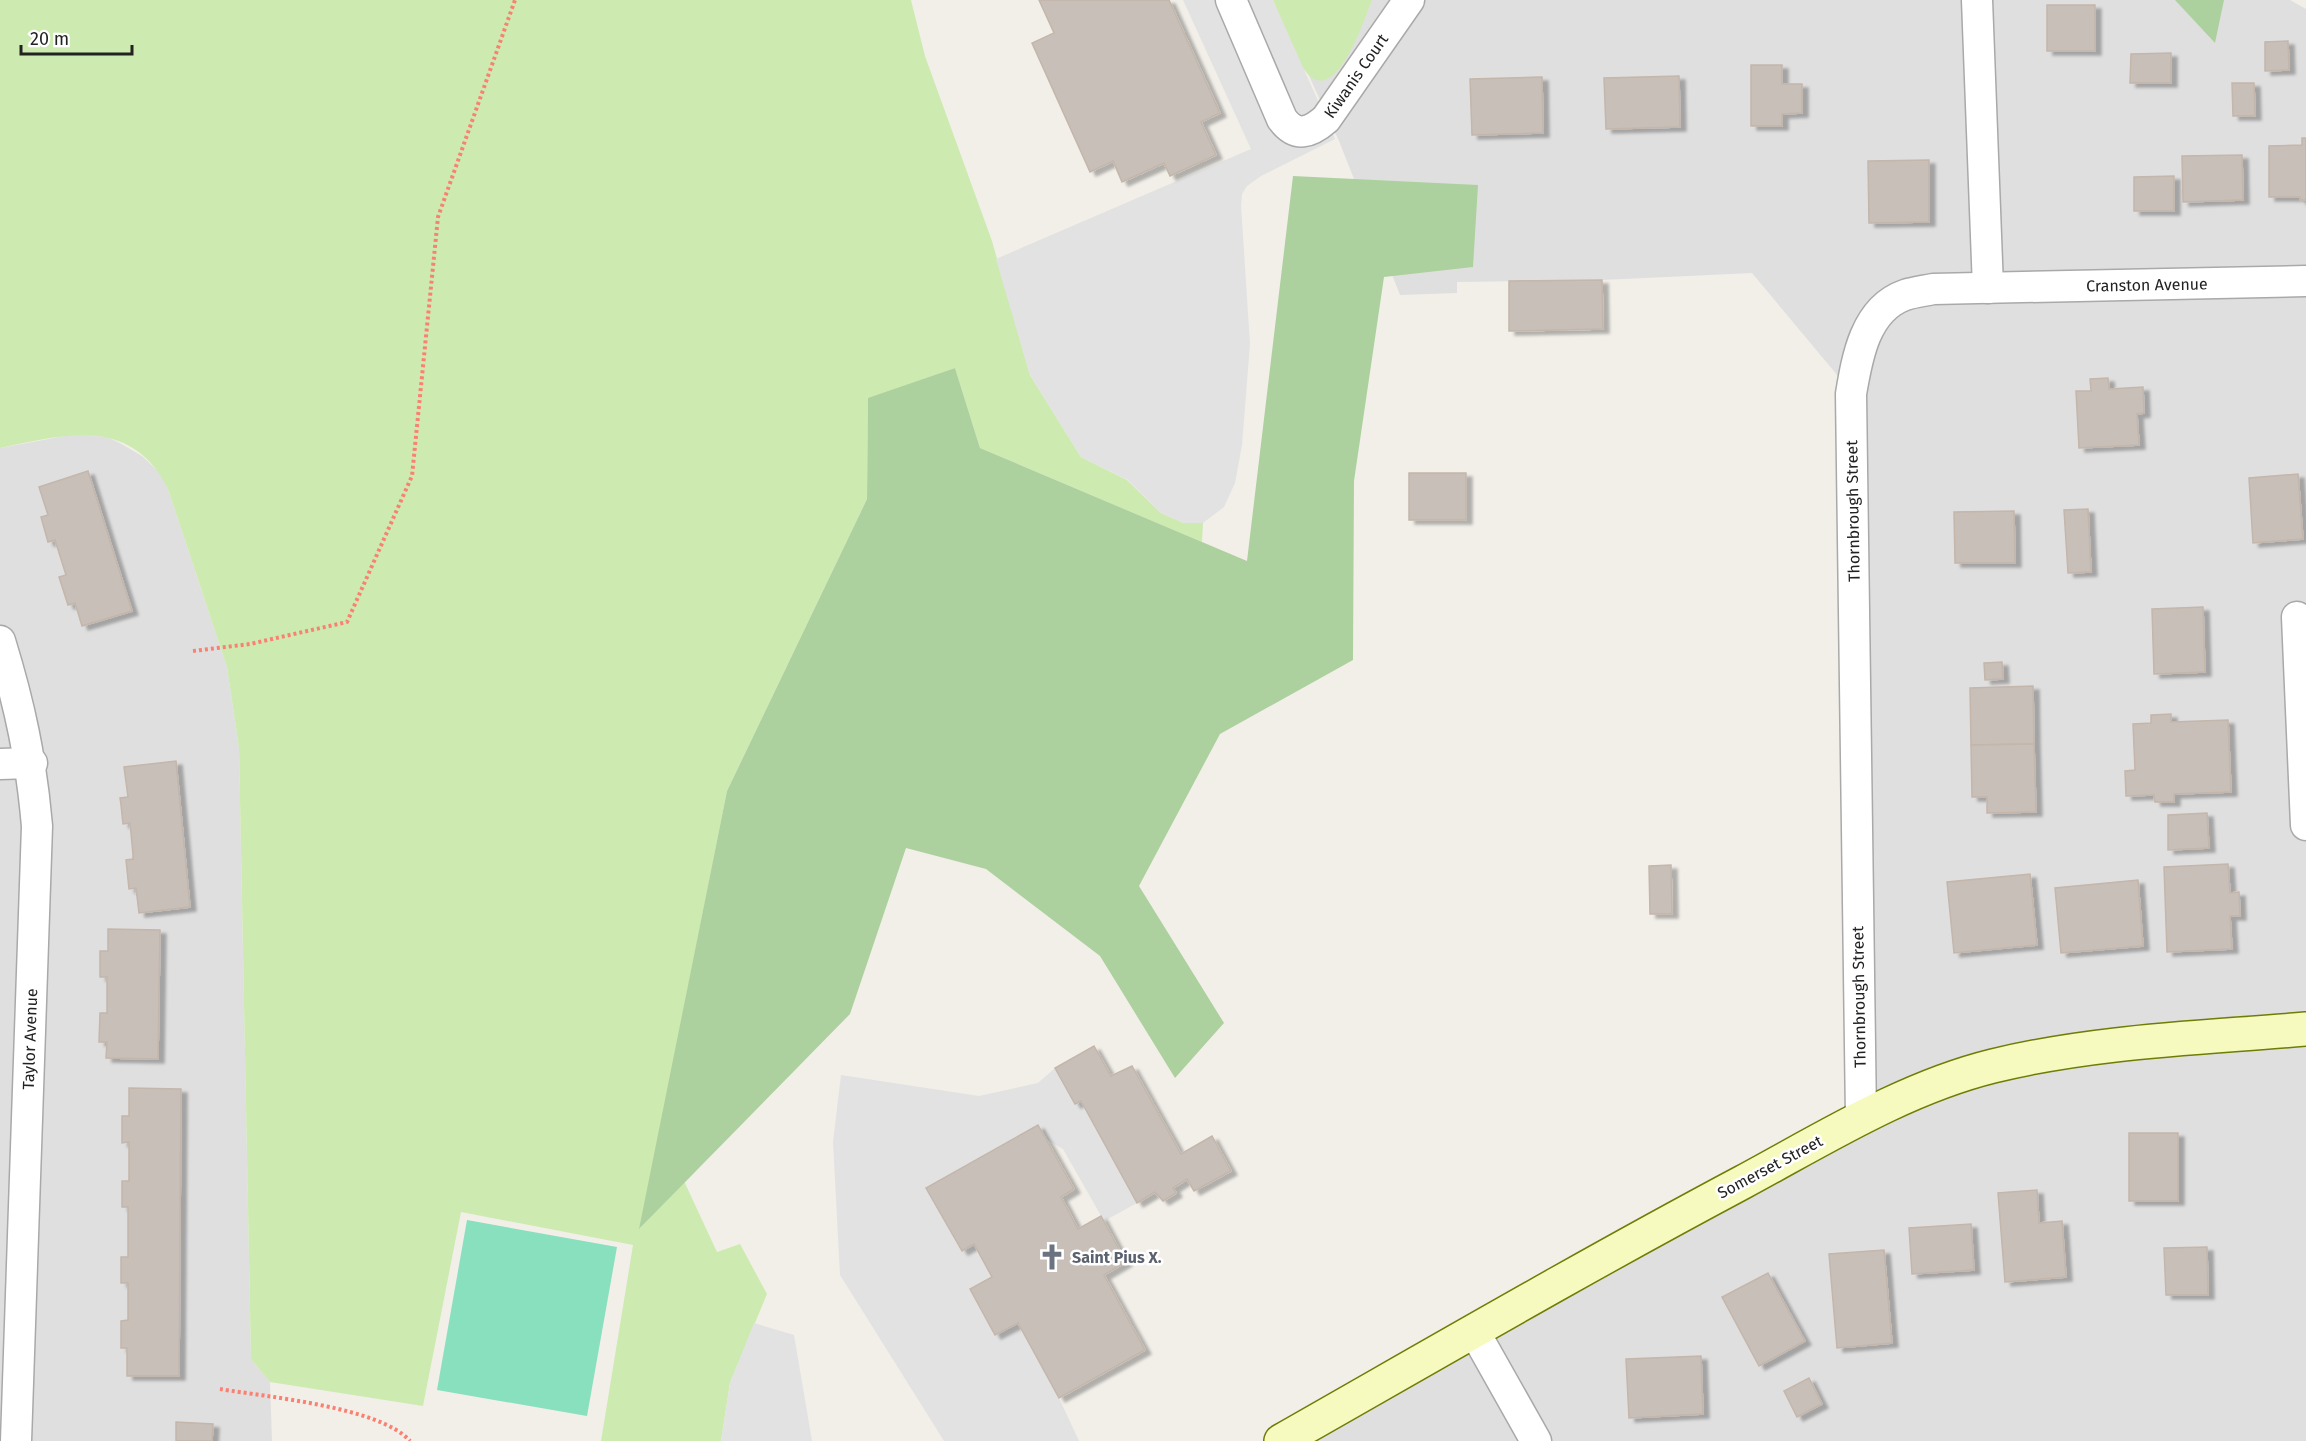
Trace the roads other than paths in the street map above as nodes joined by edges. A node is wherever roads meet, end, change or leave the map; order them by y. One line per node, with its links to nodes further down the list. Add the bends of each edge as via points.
1 (1231, 0): 2 (street, Kiwanis Court, via 1282,119 1298,133 1317,127 1326,119)
2 (1409, 0)
3 (1977, 0): 5 (street)
4 (2306, 281): 5 (street, Cranston Avenue)
5 (1988, 288): 12 (street, Thornbrough Street, via 1934,289 1905,295 1889,304 1868,331 1856,359 1851,394)
6 (2297, 616): 10 (street)
7 (0, 641): 8 (street, Taylor Avenue)
8 (32, 763): 9 (street); 14 (street, Taylor Avenue, via 37,826)
9 (0, 764)
10 (2306, 825)
11 (2306, 1029): 12 (main road, Somerset Street, via 2112,1045 1992,1066 1932,1085)
12 (1861, 1119): 13 (main road, Somerset Street, via 1624,1245)
13 (1474, 1331): 15 (main road, Somerset Street); 16 (street)
14 (16, 1441)
15 (1281, 1441)
16 (1536, 1441)

